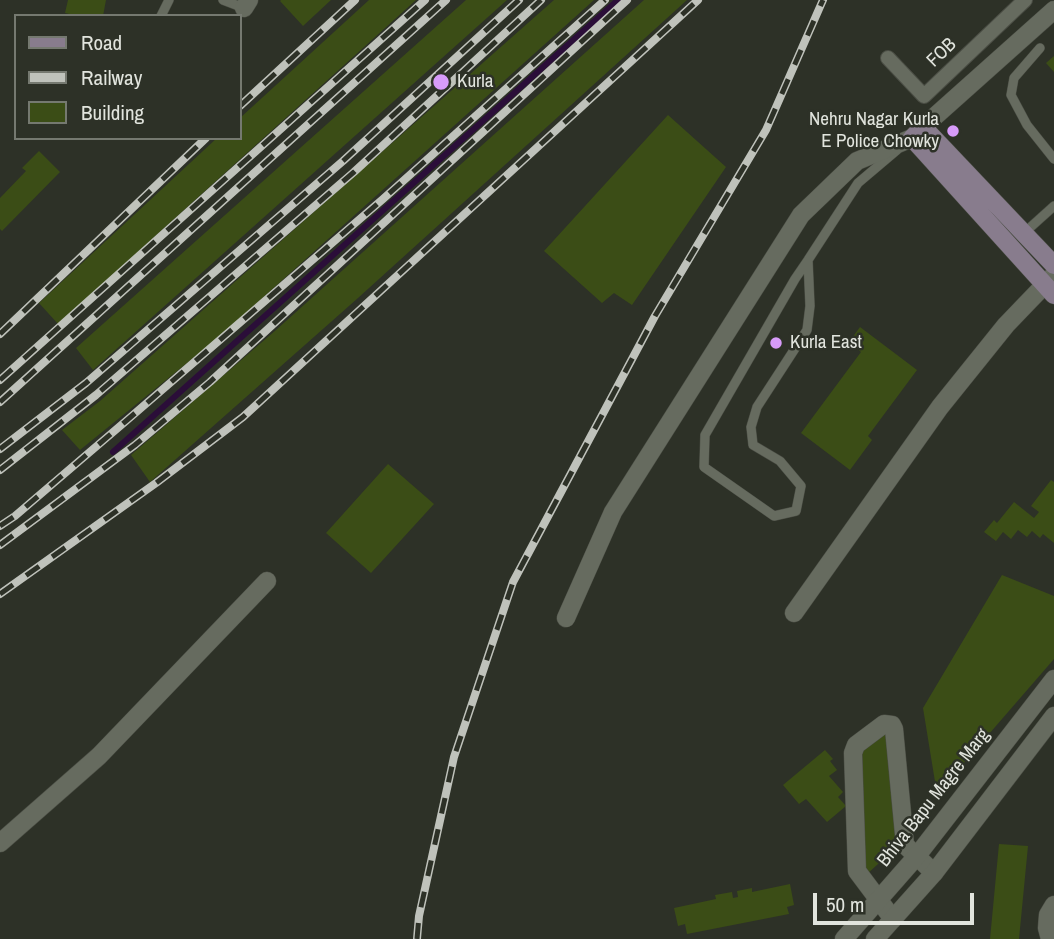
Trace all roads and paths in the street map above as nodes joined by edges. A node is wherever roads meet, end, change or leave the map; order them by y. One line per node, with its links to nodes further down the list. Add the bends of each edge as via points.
1 (223, 0): 3 (lane)
2 (1025, 0): 6 (street, FOB, via 924,96)
3 (246, 4)
4 (1054, 10): 7 (street)
5 (1040, 48): 8 (lane, via 1013,78 1011,95)
6 (888, 58)
7 (917, 133): 10 (main road); 11 (lane, via 858,183); 13 (main road); 16 (street, via 857,162 802,215 613,512)
8 (1054, 159)
9 (1054, 206): 10 (lane)
10 (1024, 233): 12 (main road)
11 (807, 260): 11 (lane, via 705,435 704,467 774,516 796,511 801,486 780,461 753,445 751,427 757,407 807,330)
12 (1054, 265)
13 (1051, 284): 15 (street, via 1006,326 940,407)
14 (267, 581): 19 (street, via 99,756)
15 (794, 613)
16 (566, 618)
17 (1054, 679): 20 (street, Bhiva Bapu Magre Marg)
18 (1054, 716): 21 (street)
19 (0, 843)
20 (916, 857): 21 (street); 22 (street, Bhiva Bapu Magre Marg); 22 (street, via 905,845 894,729 884,724 856,745 853,753 857,872)
21 (934, 873): 25 (street)
22 (878, 901): 24 (street, Bhiva Bapu Magre Marg); 25 (street)
23 (1054, 905): 28 (street, via 1046,929)
24 (862, 918): 26 (street); 27 (street, Bhiva Bapu Magre Marg)
25 (893, 919): 26 (street)
26 (877, 938)
27 (844, 939)
28 (1050, 939)

